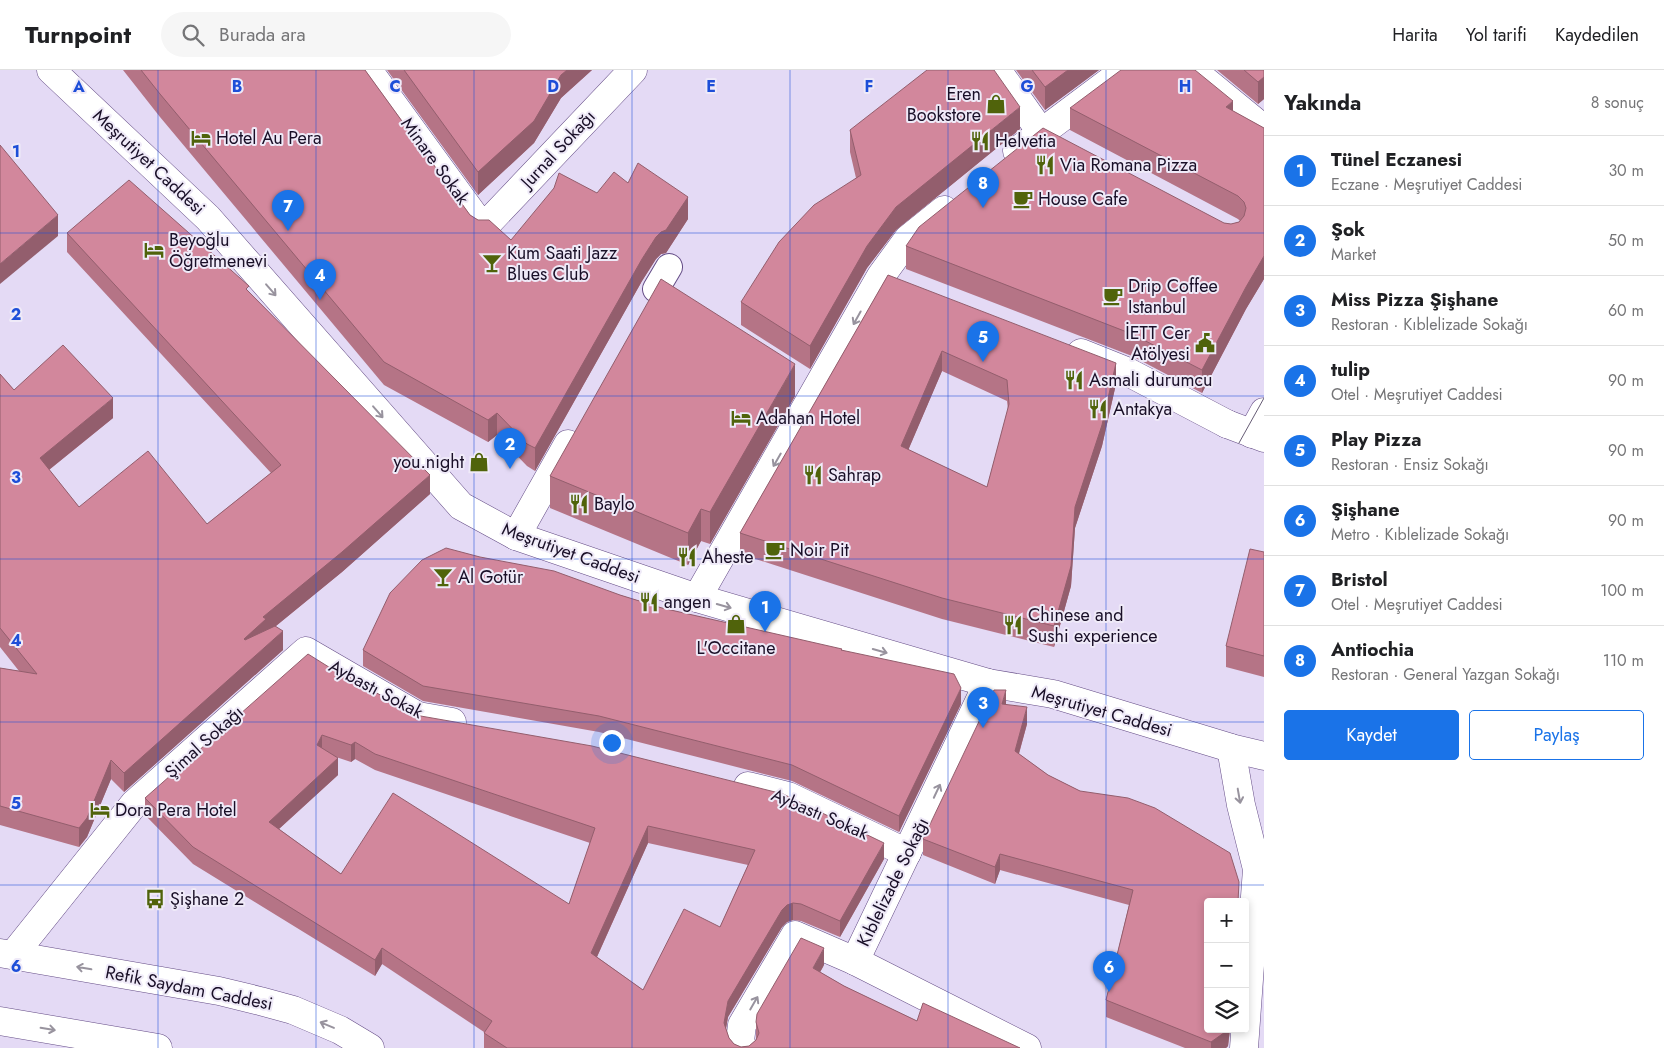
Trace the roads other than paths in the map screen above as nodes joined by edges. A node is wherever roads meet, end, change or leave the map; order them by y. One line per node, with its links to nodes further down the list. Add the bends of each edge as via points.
1 (51, 70): 20 (street, Meşrutiyet Caddesi, one-way to 20, via 208,218 461,506)
2 (368, 70): 12 (street, Minare Sokak)
3 (632, 70): 12 (street, Jurnal Sokağı)
4 (997, 70): 8 (street)
5 (1125, 70): 8 (street)
6 (1192, 70): 7 (street)
7 (1259, 125)
8 (1040, 132): 9 (street); 10 (street)
9 (1066, 146)
10 (996, 168)
11 (959, 197): 13 (street, via 908,239)
12 (483, 228)
13 (881, 276): 14 (street); 17 (street, one-way to 17)
14 (908, 286)
15 (1054, 342): 19 (street, via 1126,370 1227,424)
16 (791, 375): 17 (street)
17 (816, 391): 21 (street, one-way to 21)
18 (579, 426): 20 (street)
19 (1260, 428)
20 (516, 536): 21 (street, Meşrutiyet Caddesi)
21 (697, 598): 23 (street, Meşrutiyet Caddesi, one-way to 23)
22 (306, 651): 24 (street, Aybastı Sokak, via 418,716); 29 (street, Şimal Sokağı, via 134,804)
23 (988, 683): 25 (street, Meşrutiyet Caddesi, via 1053,694); 28 (street, Kıblelizade Sokağı, one-way to 23)
24 (474, 726)
25 (1231, 748): 26 (street, Meşrutiyet Caddesi); 36 (street, one-way to 36, via 1257,869)
26 (1264, 756)
27 (720, 779): 28 (street, Aybastı Sokak, via 788,796)
28 (907, 854): 30 (street, Kıblelizade Sokağı)
29 (6, 954): 33 (street, Refik Saydam Caddesi, one-way to 29, via 340,1030 293,1010 260,1001)
30 (855, 961): 34 (street, one-way to 30, via 740,1041 742,1025 794,935); 35 (street, Kıblelizade Sokağı)
31 (0, 1021): 32 (street, one-way to 32)
32 (158, 1048)
33 (370, 1048)
34 (743, 1048)
35 (1027, 1048)
36 (1244, 1048)

